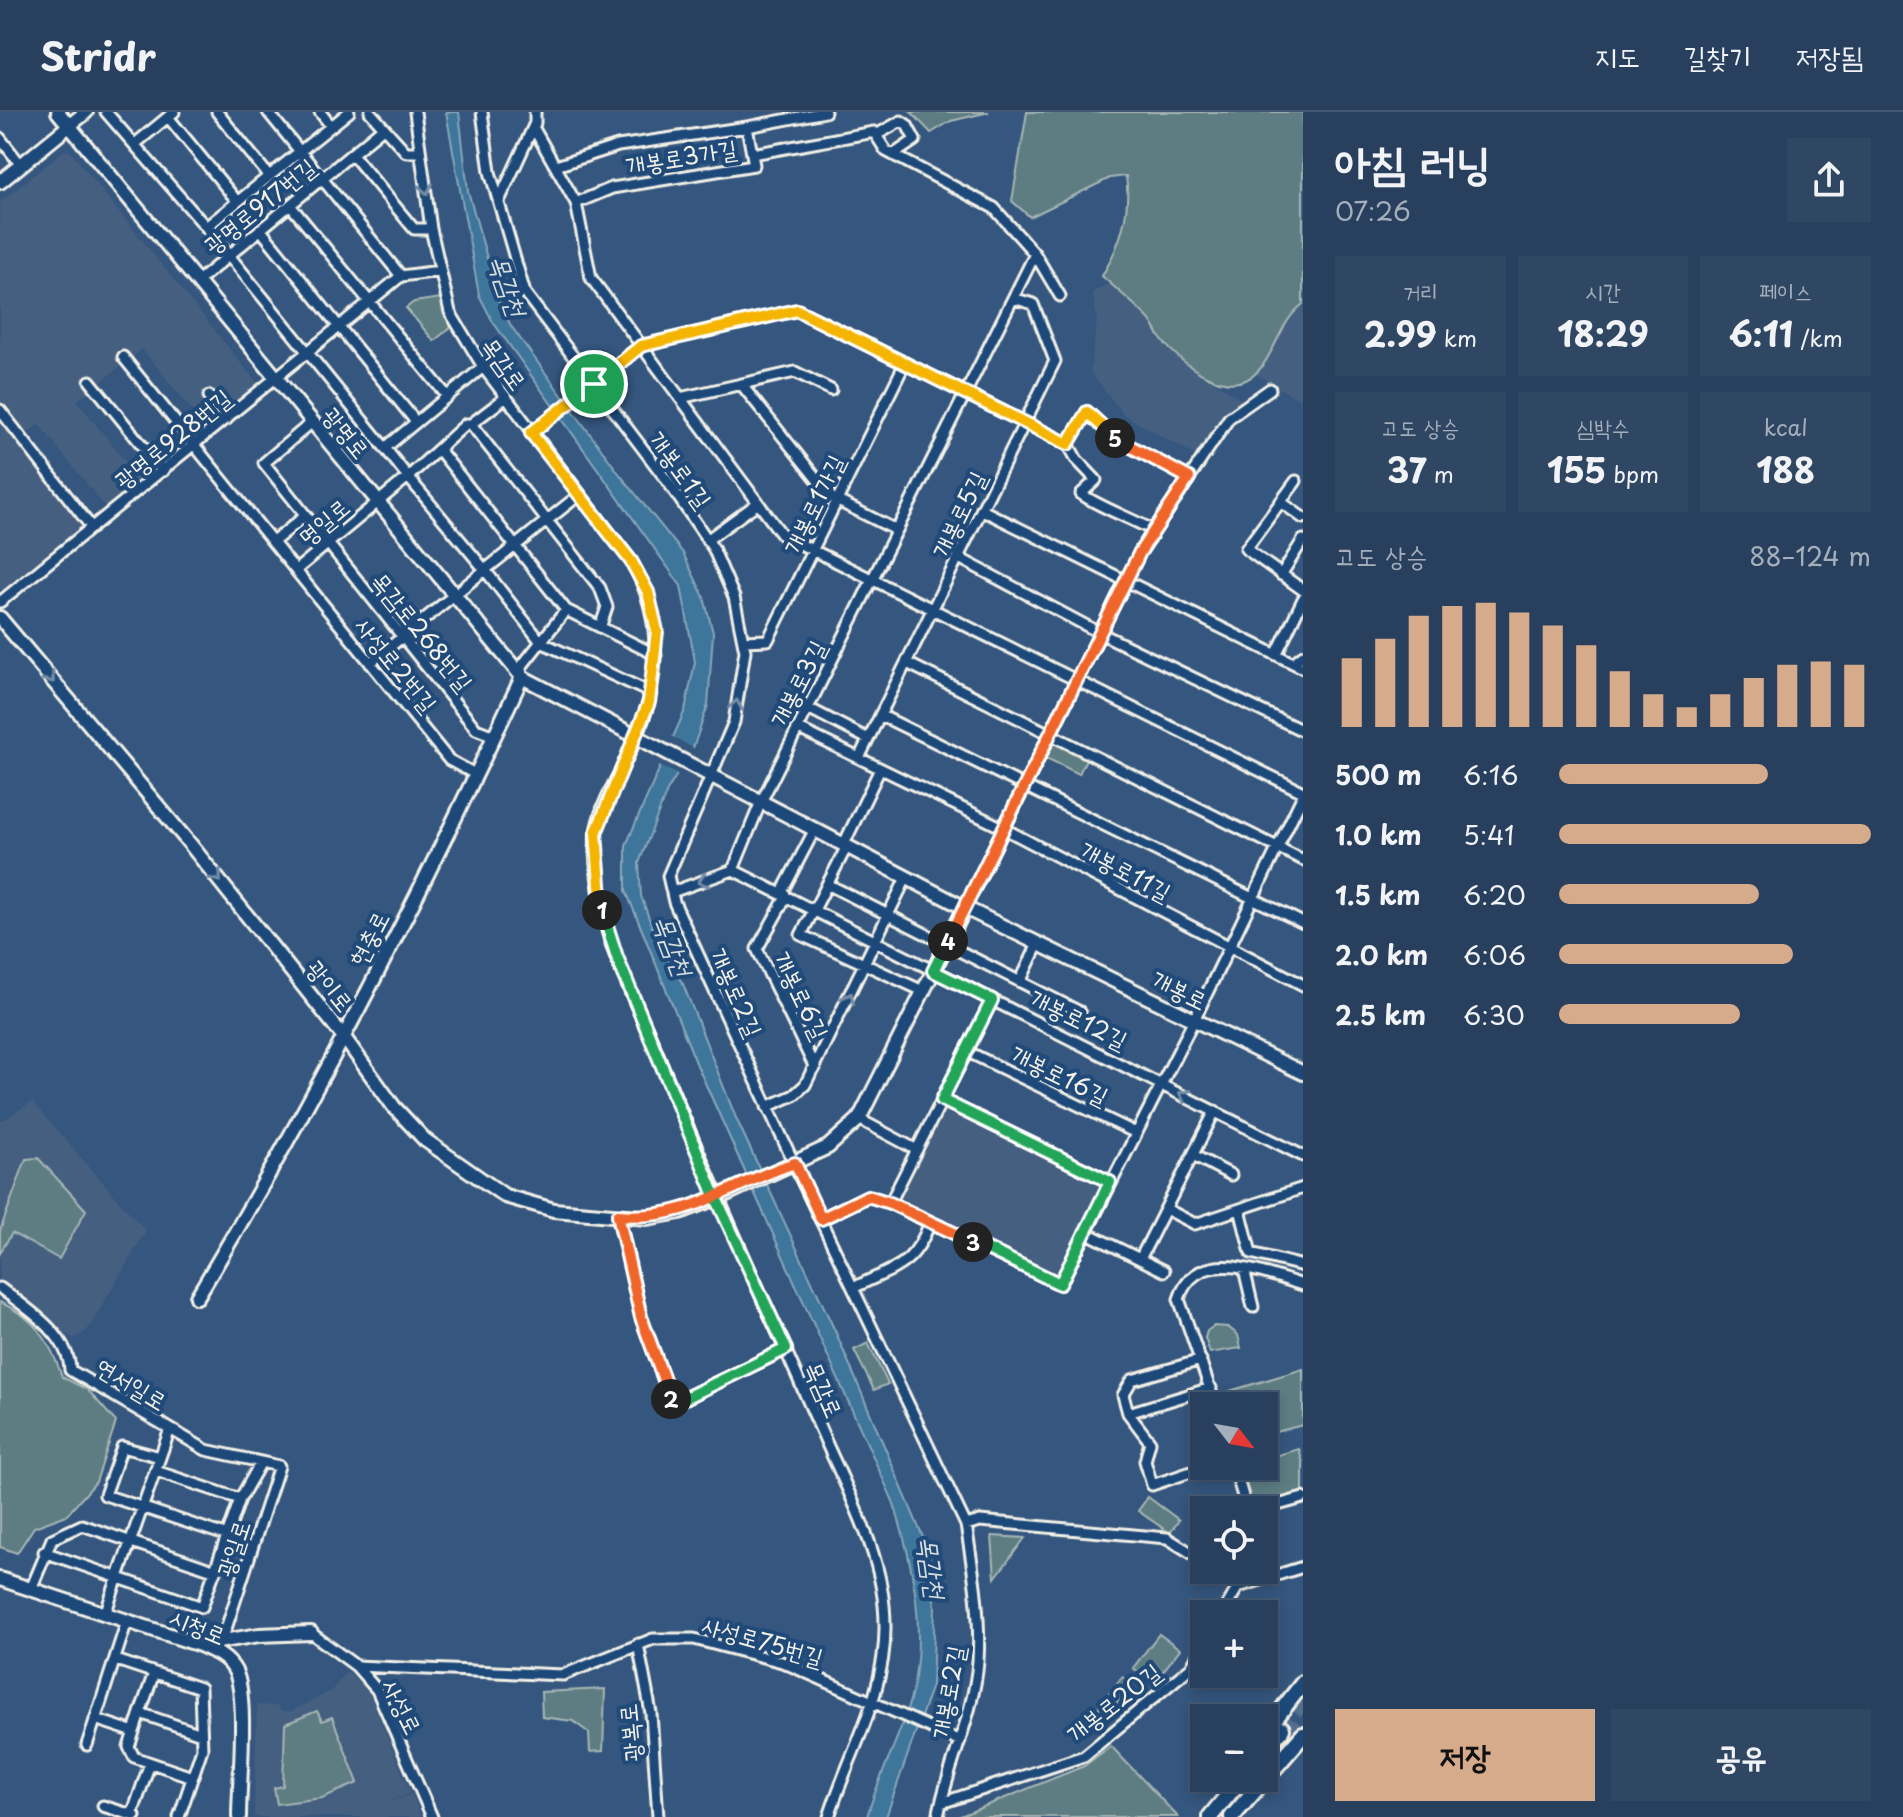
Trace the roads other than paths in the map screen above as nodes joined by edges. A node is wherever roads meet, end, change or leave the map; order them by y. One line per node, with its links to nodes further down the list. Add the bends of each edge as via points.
1 (58, 112): 14 (main road, 광명로)
2 (86, 112): 14 (main road)
3 (106, 112): 21 (street)
4 (217, 112): 29 (street)
5 (268, 112): 22 (street)
6 (320, 112): 15 (street)
7 (349, 112): 15 (street)
8 (370, 112): 18 (street)
9 (415, 112): 23 (street, 목감로)
10 (482, 112): 33 (street, 개봉로1길)
11 (535, 112): 16 (street)
12 (825, 112): 17 (street)
13 (171, 114): 21 (street); 32 (street)
14 (69, 126): 27 (main road); 43 (main road, 광명로)
15 (331, 126): 22 (street)
16 (533, 127): 28 (street); 33 (street)
17 (747, 127): 26 (street, 개봉로3가길); 28 (street, 개봉로3가길, via 618,146)
18 (383, 128): 23 (street, via 406,152); 25 (street, 광명로917번길)
19 (878, 134): 24 (street); 24 (street, via 892,123 907,125 915,140); 26 (street)
20 (0, 138): 27 (street)
21 (135, 144): 36 (street)
22 (299, 152): 29 (street); 30 (street)
23 (420, 152): 38 (street, 목감로, one-way to 38)
24 (889, 153): 39 (street, via 994,208)
25 (352, 154): 30 (street, 광명로917번길); 38 (street, via 414,229)
26 (752, 154): 34 (street, 개봉로3가길, via 754,165 612,188)
27 (21, 165): 31 (main road)
28 (556, 166): 34 (street)
29 (269, 176): 32 (street)
30 (321, 179): 35 (street, 광명로917번길); 42 (street)
31 (0, 182)
32 (237, 201): 36 (street)
33 (499, 201): 56 (street, 개봉로1길, via 525,293)
34 (576, 203): 48 (street, via 591,278)
35 (290, 205): 37 (street, 광명로917번길); 46 (street)
36 (206, 227): 40 (street)
37 (260, 229): 40 (street, 광명로917번길); 47 (street)
38 (431, 229): 41 (street, 목감로)
39 (1035, 254): 44 (street); 45 (street, 개봉로3길)
40 (229, 255): 43 (street, 광명로917번길); 49 (street)
41 (440, 271): 42 (street); 52 (street, 목감로, via 450,312)
42 (401, 276): 46 (street, 광명로928번길)
43 (197, 282): 53 (main road, 광명로)
44 (1060, 296)
45 (1013, 298): 59 (street, 개봉로3길); 68 (street, 개봉로5길, via 1033,304 1055,361)
46 (369, 303): 47 (street, 광명로928번길); 61 (street)
47 (339, 328): 49 (street, 광명로928번길); 66 (street)
48 (641, 346): 51 (street, via 797,310); 56 (street); 63 (street)
49 (308, 354): 53 (street, 광명로928번길); 73 (street)
50 (123, 357): 72 (street, 사성로2번길)
51 (905, 363): 59 (street); 80 (street, 개봉로1가길)
52 (483, 367): 61 (street); 62 (street, 목감로)
53 (276, 380): 65 (street, 광명로928번길); 67 (main road, 광명로)
54 (90, 381): 75 (street)
55 (741, 384): 58 (street, via 795,372); 63 (street); 80 (street)
56 (591, 387): 70 (street); 91 (street, 개봉로1길)
57 (1270, 389): 77 (street, via 1229,418)
58 (831, 390)
59 (965, 393): 68 (street); 89 (street, 개봉로3길)
60 (209, 396): 65 (street)
61 (447, 396): 66 (street)
62 (505, 398): 69 (street, 명일로); 70 (street, 목감로)
63 (680, 398): 83 (street)
64 (0, 410): 88 (street)
65 (227, 419): 72 (street, 광명로928번길)
66 (416, 422): 73 (street)
67 (311, 423): 82 (main road, 광명로); 85 (street, 목감로268번길, via 264,463)
68 (1024, 423): 71 (street); 84 (street, 개봉로5길)
69 (471, 424): 74 (street, 명일로); 87 (street)
70 (534, 431): 79 (street, 목감로)
71 (1068, 444): 77 (street, via 1087,412 1116,439); 90 (street, via 1096,480 1081,494)
72 (195, 446): 75 (street, 광명로928번길); 93 (street, 사성로2번길)
73 (385, 448): 76 (street)
74 (440, 451): 76 (street, 명일로); 95 (street)
75 (163, 471): 88 (street, 광명로928번길)
76 (408, 477): 82 (street, 명일로); 99 (street)
77 (1189, 478): 90 (street)
78 (1296, 481): 81 (street)
79 (579, 495): 87 (street); 117 (street, 목감로, via 631,561 648,592 657,631)
80 (837, 500): 89 (street); 96 (street, 개봉로1가길)
81 (1281, 502): 86 (street); 100 (street, via 1246,549)
82 (377, 503): 94 (street, 명일로); 104 (main road, 광명로)
83 (758, 503): 91 (street); 96 (street, via 782,535)
84 (982, 510): 97 (street, 개봉로5길); 102 (street)
85 (305, 516): 93 (street); 94 (street, 목감로268번길)
86 (1303, 518)
87 (547, 521): 95 (street); 111 (street, via 606,600)
88 (92, 528): 106 (street, 광명로928번길)
89 (896, 530): 101 (street, 개봉로3길)
90 (1154, 531): 102 (street)
91 (707, 540): 115 (street, 개봉로1길, via 734,597)
92 (1303, 540): 100 (street)
93 (273, 542): 98 (street, 사성로2번길)
94 (327, 543): 98 (street, 명일로); 114 (street, 목감로268번길)
95 (516, 545): 99 (street); 107 (street)
96 (814, 551): 101 (street); 115 (street, 개봉로1가길, via 768,640)
97 (959, 558): 108 (street, 개봉로5길); 113 (street)
98 (296, 570): 120 (street, 사성로2번길)
99 (485, 570): 104 (street); 116 (street)
100 (1281, 575): 103 (street)
101 (871, 581): 108 (street); 127 (street, 개봉로3길)
102 (1124, 583): 113 (street); 118 (street)
103 (1303, 590)
104 (453, 597): 114 (street); 124 (main road, 광명로)
105 (1303, 599): 112 (street)
106 (0, 602)
107 (566, 610): 111 (street); 116 (street)
108 (933, 612): 121 (street, 개봉로5길); 125 (street)
109 (0, 618): 169 (main road, 광이로, one-way to 169)
110 (1303, 623): 112 (street)
111 (601, 625): 117 (street)
112 (1289, 628): 118 (street)
113 (1100, 633): 125 (street); 130 (street)
114 (403, 637): 120 (street); 132 (street, 목감로268번길, via 476,729)
115 (743, 641): 138 (street, 개봉로1길, one-way to 115, via 734,722)
116 (541, 642): 124 (street, via 521,667); 126 (street)
117 (656, 655): 126 (street, 목감로)
118 (1276, 655): 122 (street)
119 (1303, 655): 122 (street)
120 (370, 663): 137 (street, 사성로2번길, via 449,760)
121 (907, 663): 128 (street, 개봉로5길); 131 (street)
122 (1293, 663): 123 (street)
123 (1303, 668)
124 (522, 677): 132 (main road, 현충로); 134 (main road, 광명로)
125 (1075, 683): 131 (street); 140 (street)
126 (651, 693): 134 (street, 목감로)
127 (808, 708): 129 (street, 개봉로3길); 133 (street)
128 (880, 715): 133 (street, 개봉로5길); 139 (street, 개봉로11길)
129 (797, 728): 135 (street, 개봉로11길); 141 (street, 개봉로3길)
130 (1303, 731)
131 (1050, 735): 139 (street); 145 (street)
132 (494, 736): 137 (main road, 현충로)
133 (868, 739): 135 (street, 개봉로5길)
134 (639, 741): 138 (main road, 개봉로); 186 (street, 목감로, via 596,833 603,914)
135 (859, 758): 136 (street, 개봉로11길)
136 (880, 769): 142 (street, 개봉로11길); 144 (street)
137 (475, 774): 169 (main road, 현충로)
138 (710, 778): 141 (main road, 개봉로); 150 (street, 개봉로2길, via 668,876)
139 (1026, 784): 142 (street); 152 (street, 개봉로11길)
140 (1303, 794): 145 (street)
141 (760, 804): 143 (main road, 개봉로); 147 (street)
142 (1003, 828): 153 (street); 160 (street, 개봉로11길)
143 (814, 831): 144 (main road, 개봉로); 151 (street, 개봉로6길, via 783,890)
144 (845, 847): 148 (main road, 개봉로); 149 (street)
145 (1278, 848): 146 (street); 152 (street)
146 (1303, 860)
147 (733, 870): 150 (street, one-way to 150); 151 (street)
148 (906, 878): 153 (main road, 개봉로); 155 (street)
149 (827, 884): 154 (street); 155 (street, 개봉로12길)
150 (672, 892): 175 (street, 개봉로2길)
151 (786, 897): 154 (street); 171 (street, 개봉로6길, via 757,949)
152 (1253, 899): 156 (street, 개봉로11길); 160 (street)
153 (965, 908): 158 (main road, 개봉로); 159 (main road)
154 (814, 910): 157 (street, 개봉로12길); 161 (street, via 801,935)
155 (888, 915): 157 (street); 159 (street, 개봉로12길)
156 (1303, 923)
157 (876, 942): 161 (street); 162 (street, 개봉로12길)
158 (1038, 944): 163 (street); 168 (main road, 개봉로)
159 (946, 945): 162 (main road); 163 (street, 개봉로12길)
160 (1229, 948): 164 (street, 개봉로11길); 168 (street)
161 (864, 966): 165 (street); 171 (street, one-way to 161)
162 (933, 971): 165 (main road); 166 (street, 개봉로12길)
163 (1020, 982): 167 (street, 개봉로12길)
164 (1303, 985)
165 (923, 991): 177 (main road)
166 (992, 1000): 170 (street); 173 (street, 개봉로12길)
167 (1080, 1012)
168 (1194, 1020): 172 (main road, 개봉로); 173 (street)
169 (343, 1036): 190 (main road, 광이로, via 425,1140 505,1196 554,1210); 201 (main road, 현충로)
170 (966, 1051): 174 (street); 178 (street, 개봉로16길)
171 (815, 1068): 175 (street, via 794,1095)
172 (1303, 1073)
173 (1161, 1083): 176 (street, 개봉로12길, one-way to 173); 178 (street)
174 (942, 1100): 179 (street); 184 (street)
175 (767, 1107): 182 (street, 개봉로2길)
176 (1215, 1111): 180 (street); 181 (street, 개봉로12길)
177 (859, 1119): 179 (street); 182 (main road, via 828,1147)
178 (1136, 1133): 184 (street)
179 (917, 1150): 187 (street)
180 (1193, 1155): 183 (street); 188 (street)
181 (1303, 1156)
182 (792, 1164): 186 (main road); 191 (street, 개봉로2길)
183 (1231, 1175)
184 (1110, 1182): 193 (street)
185 (1303, 1188): 189 (street)
186 (720, 1196): 190 (main road, 광이로, via 680,1212 647,1218); 203 (street, 목감로)
187 (890, 1203): 191 (street, via 868,1196); 192 (street)
188 (1166, 1209): 189 (street, via 1195,1224); 194 (street)
189 (1240, 1209): 195 (street, via 1251,1253)
190 (618, 1215): 203 (street, via 641,1317 673,1404)
191 (821, 1219): 199 (street, 개봉로2길)
192 (930, 1222): 193 (street, via 1060,1284); 199 (street, via 911,1259)
193 (1085, 1232): 194 (street)
194 (1141, 1257): 197 (street)
195 (1303, 1266)
196 (1244, 1269): 198 (street); 202 (street); 204 (street, via 1204,1268 1182,1290 1179,1299)
197 (1164, 1271)
198 (1303, 1285)
199 (855, 1287): 218 (street, 개봉로2길)
200 (0, 1288): 208 (street, 연서일로, via 41,1320 70,1357 70,1370)
201 (197, 1297)
202 (1253, 1307)
203 (786, 1349): 242 (street, 목감로, via 875,1553 885,1623)
204 (1201, 1360): 205 (street); 207 (street, via 1132,1380 1123,1395)
205 (1211, 1388): 206 (street); 207 (street)
206 (1212, 1392)
207 (1128, 1413): 213 (street, via 1150,1442 1145,1461 1152,1485)
208 (170, 1429): 209 (street); 210 (street, 연서일로, via 206,1450)
209 (160, 1457): 212 (street); 217 (street, via 122,1447 105,1495)
210 (261, 1462): 211 (street, 연서일로); 215 (street, 시청로)
211 (279, 1466): 234 (street, 광일로)
212 (156, 1471): 215 (street); 217 (street)
213 (1190, 1472)
214 (1303, 1498): 216 (street)
215 (240, 1499): 219 (street, 시청로)
216 (1278, 1505)
217 (142, 1508): 219 (street); 220 (street)
218 (966, 1525): 222 (street, via 980,1521 1167,1538); 249 (street, 개봉로2길, via 976,1585 978,1661)
219 (228, 1536): 224 (street, 시청로)
220 (130, 1542): 221 (street, via 82,1525 52,1539); 224 (street); 225 (street)
221 (44, 1552): 225 (street); 229 (street)
222 (1190, 1552)
223 (1303, 1567): 228 (street)
224 (216, 1571): 225 (street, 시청로, via 202,1607)
225 (118, 1577): 231 (street)
226 (0, 1579): 229 (main road, 시청로)
227 (1234, 1584): 228 (street)
228 (1238, 1587): 230 (street)
229 (31, 1589): 231 (main road, 시청로)
230 (1230, 1600)
231 (105, 1614): 232 (main road, 시청로)
232 (127, 1621): 236 (main road, 시청로); 237 (street)
233 (311, 1633): 234 (main road); 238 (street, 사성로)
234 (222, 1641): 236 (main road)
235 (638, 1644): 238 (street, 사성로75번길, via 563,1675); 242 (street, 사성로75번길, via 694,1639 782,1662); 263 (street, 광복로, via 651,1713)
236 (200, 1645): 261 (main road, 시청로, via 226,1659 240,1686)
237 (116, 1660): 240 (street); 245 (street)
238 (356, 1666): 262 (street, 사성로, via 377,1690)
239 (1190, 1668): 257 (street, 개봉로20길, via 1084,1756)
240 (154, 1673): 243 (street); 248 (street, via 200,1688)
241 (1303, 1683): 244 (main road)
242 (877, 1703): 249 (street, 사성로75번길); 264 (street, 목감로)
243 (140, 1713): 246 (street); 248 (street)
244 (1278, 1715)
245 (95, 1719): 246 (street); 250 (street)
246 (134, 1732): 252 (street, via 129,1747 134,1757)
247 (1292, 1733): 251 (main road); 267 (main road)
248 (201, 1734): 253 (street, via 202,1749)
249 (960, 1741): 257 (street, 개봉로2길)
250 (87, 1745)
251 (1278, 1751)
252 (150, 1763): 253 (street); 259 (street)
253 (192, 1777): 260 (street)
254 (1225, 1792): 266 (main road)
255 (1231, 1792): 266 (main road)
256 (1247, 1792): 267 (main road)
257 (941, 1803): 265 (street, 개봉로2길)
258 (103, 1806): 259 (street)
259 (135, 1816)
260 (179, 1817)
261 (239, 1817)
262 (432, 1817)
263 (658, 1817)
264 (829, 1817)
265 (938, 1817)
266 (1210, 1817)
267 (1230, 1817)

